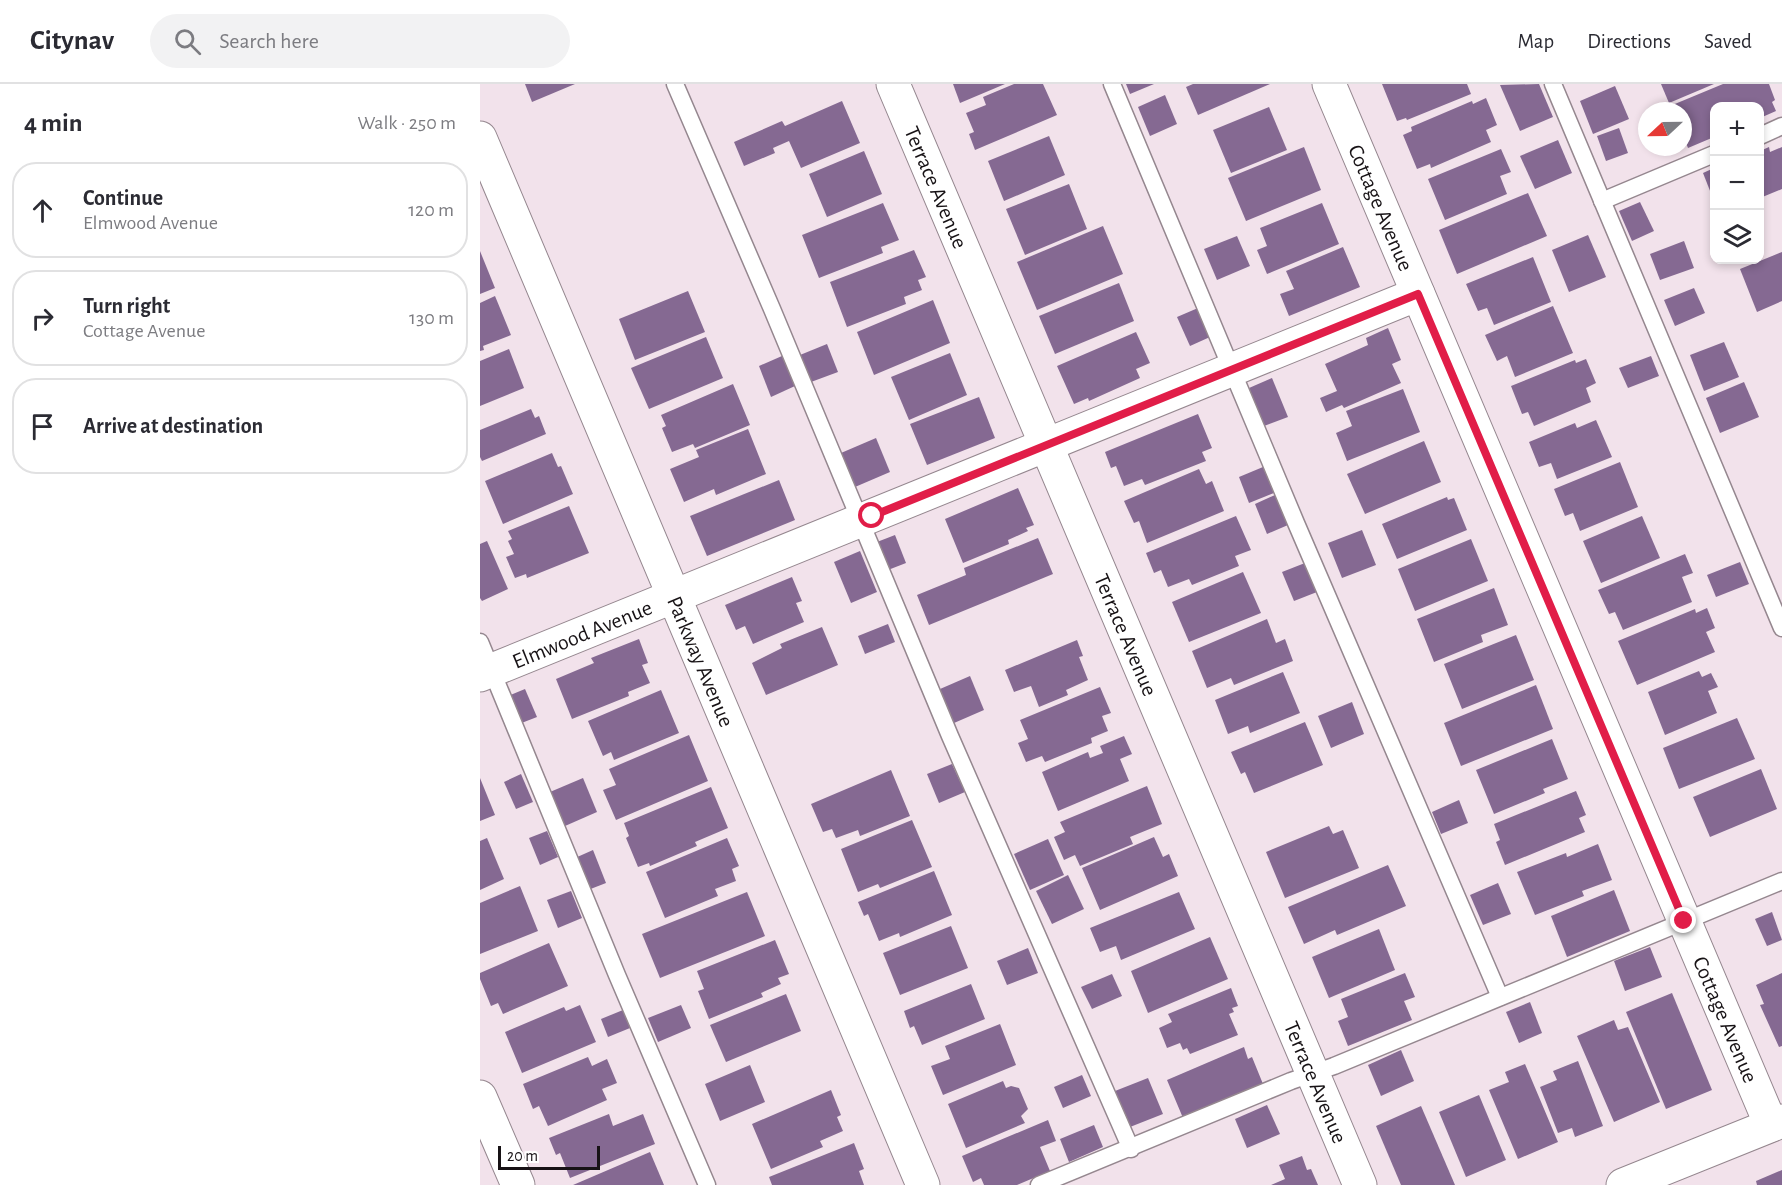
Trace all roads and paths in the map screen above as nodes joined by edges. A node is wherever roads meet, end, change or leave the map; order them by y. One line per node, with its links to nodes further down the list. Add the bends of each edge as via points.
1 (675, 84): 14 (lane)
2 (893, 84): 13 (street, Terrace Avenue)
3 (1112, 84): 12 (lane)
4 (1329, 84): 11 (street, Cottage Avenue)
5 (1553, 84): 10 (lane)
6 (1782, 126): 7 (lane)
7 (1764, 134)
8 (480, 138): 15 (street, Parkway Avenue)
9 (1710, 156): 10 (lane)
10 (1602, 201): 16 (lane)
11 (1418, 294): 12 (street, Elmwood Avenue); 19 (street, Cottage Avenue)
12 (1233, 369): 13 (street, Elmwood Avenue); 20 (lane)
13 (1045, 445): 14 (street, Elmwood Avenue); 21 (street, Terrace Avenue)
14 (860, 520): 15 (street, Elmwood Avenue); 24 (lane)
15 (674, 596): 17 (street, Elmwood Avenue); 27 (street, Parkway Avenue)
16 (1782, 628)
17 (484, 663): 26 (lane)
18 (1782, 881): 19 (lane)
19 (1684, 921): 20 (lane); 23 (street, Cottage Avenue)
20 (1500, 997): 21 (lane)
21 (1312, 1074): 24 (lane); 29 (street, Terrace Avenue)
22 (480, 1097): 25 (street)
23 (1777, 1123): 30 (street)
24 (1131, 1149): 28 (lane)
25 (518, 1185)
26 (707, 1185)
27 (923, 1185)
28 (1039, 1185)
29 (1360, 1185)
30 (1623, 1185)

